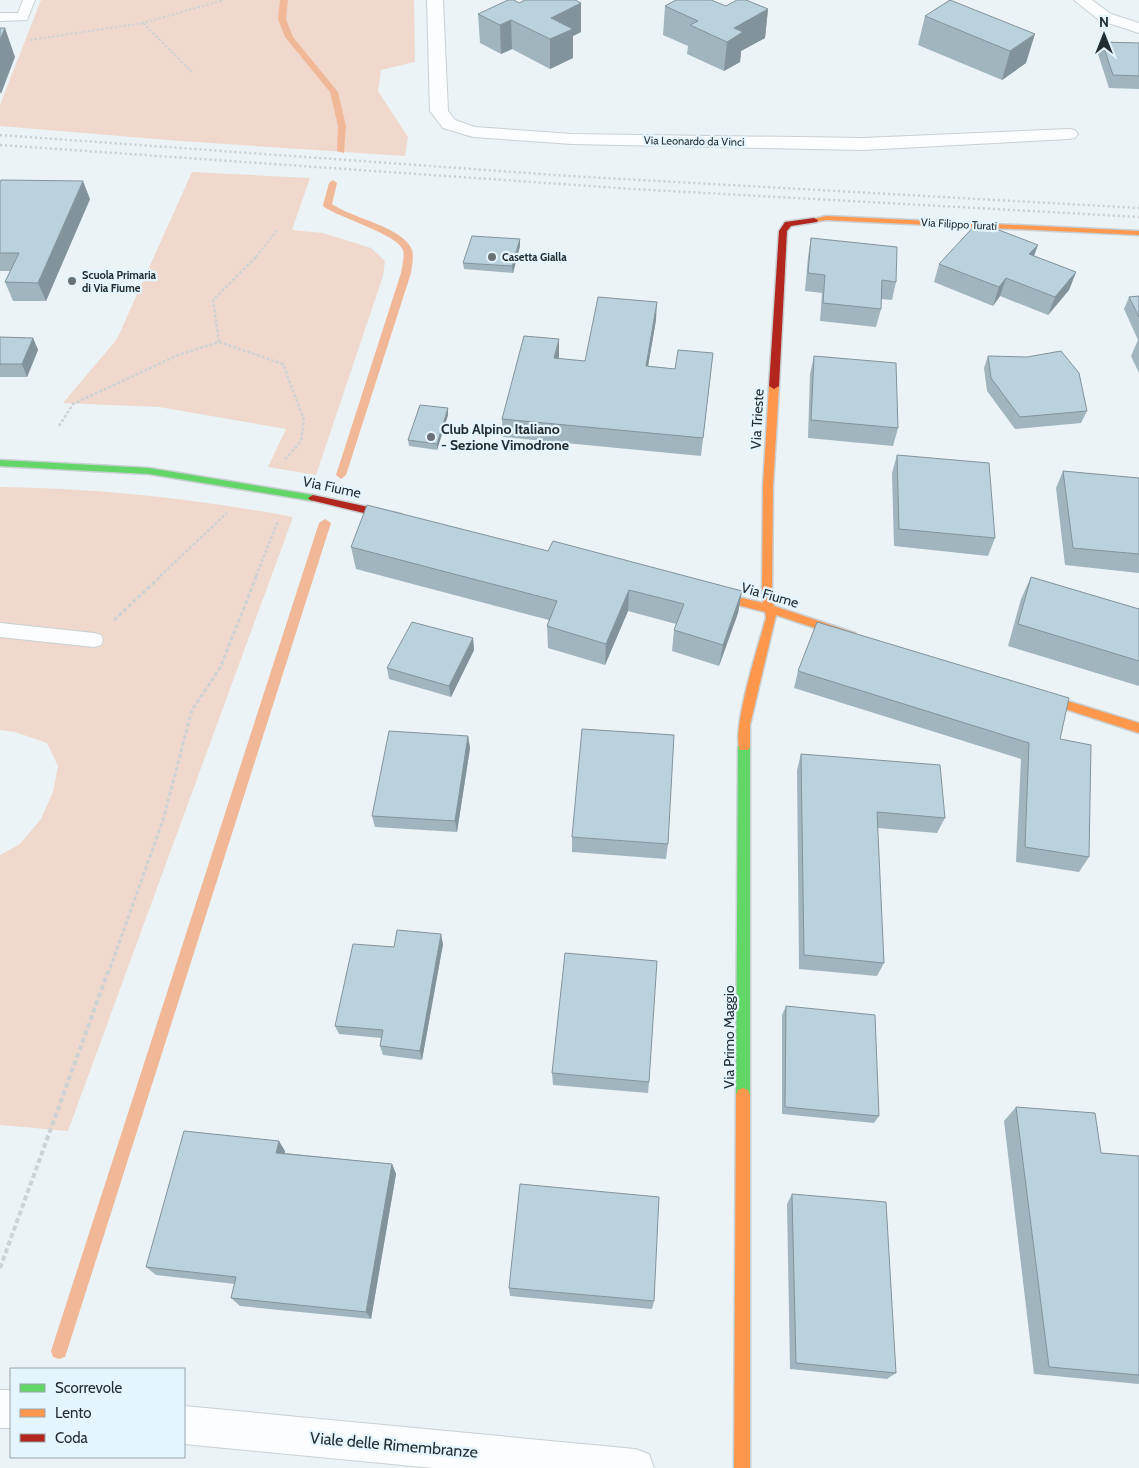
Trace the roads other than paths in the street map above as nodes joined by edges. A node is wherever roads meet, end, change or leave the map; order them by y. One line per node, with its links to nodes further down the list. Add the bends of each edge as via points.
1 (29, 0): 4 (lane, via 23,16)
2 (435, 0): 6 (street, Via Leonardo da Vinci, via 439,111 449,124 473,132 606,140 863,144)
3 (1082, 0): 5 (street, via 1105,17)
4 (0, 17)
5 (1139, 28)
6 (1069, 134)
7 (783, 231): 8 (street, Via Filippo Turati, via 788,224 826,218); 12 (street, Via Trieste, via 768,486 767,593)
8 (1139, 233)
9 (0, 463): 10 (street, Via Fiume, via 149,471 289,494)
10 (410, 520)
11 (694, 590): 12 (street, Via Fiume)
12 (770, 609): 15 (street, Via Fiume); 20 (street, Via Primo Maggio, via 771,618 744,725)
13 (0, 630): 14 (lane)
14 (94, 640)
15 (863, 640)
16 (1021, 690): 17 (street)
17 (1139, 728)
18 (185, 1425): 19 (street, Viale delle Rimembranze)
19 (635, 1468)
20 (742, 1468)

